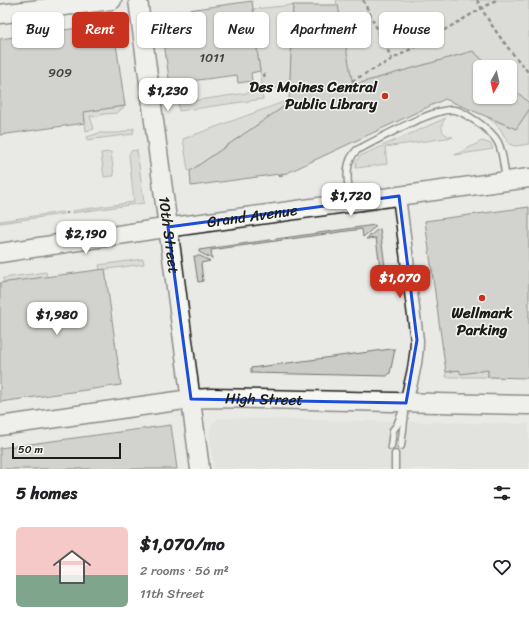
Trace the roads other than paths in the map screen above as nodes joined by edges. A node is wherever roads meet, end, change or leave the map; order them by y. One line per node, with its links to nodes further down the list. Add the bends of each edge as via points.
1 (112, 0): 3 (main road)
2 (138, 0): 8 (main road, 10th Street)
3 (0, 14)
4 (529, 178): 5 (main road, Grand Avenue)
5 (506, 181): 6 (main road, Grand Avenue); 7 (lane, via 502,150 498,141 487,129 464,114 447,109 428,115 357,150 348,165)
6 (399, 196): 7 (main road, Grand Avenue); 11 (street, via 417,336 416,356)
7 (350, 202): 8 (main road, Grand Avenue)
8 (168, 227): 9 (main road, Grand Avenue); 10 (main road, 10th Street)
9 (0, 253)
10 (191, 399): 11 (main road, High Street); 13 (main road, High Street); 17 (main road, 10th Street)
11 (406, 403): 12 (main road, High Street); 14 (lane, via 393,430); 15 (lane)
12 (529, 405)
13 (0, 426)
14 (391, 446)
15 (401, 446)
16 (395, 454): 18 (lane)
17 (200, 469)
18 (395, 469)

